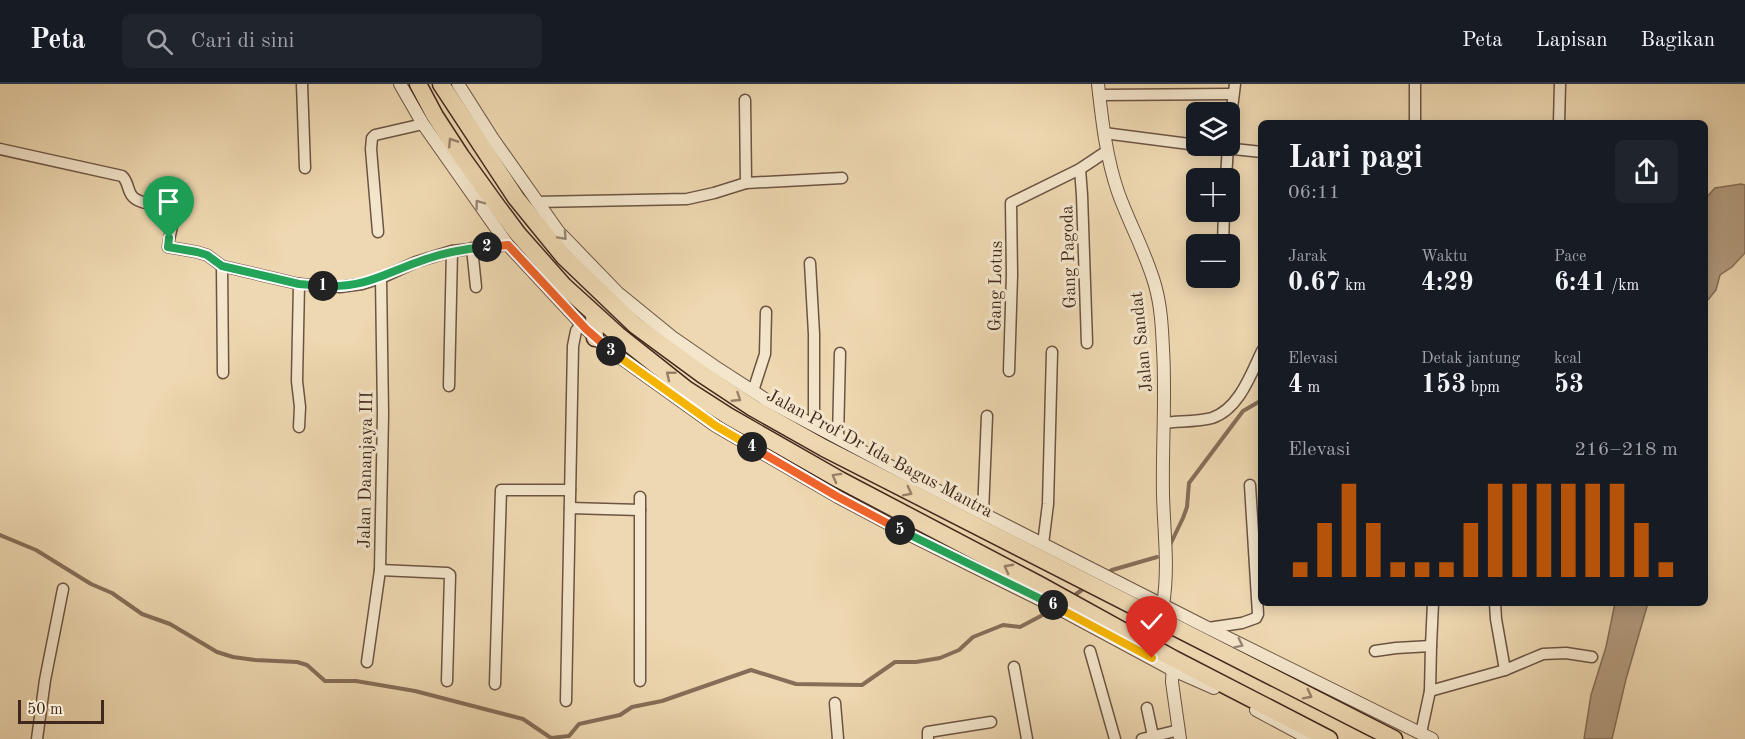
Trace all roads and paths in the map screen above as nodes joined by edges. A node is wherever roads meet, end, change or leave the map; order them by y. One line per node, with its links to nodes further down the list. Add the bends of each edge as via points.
1 (302, 84): 20 (street)
2 (400, 84): 13 (street)
3 (418, 84): 36 (highway, one-way to 3, via 461,156)
4 (441, 84): 34 (highway, Jalan Prof Dr Ida Bagus Mantra, via 516,198 564,257)
5 (459, 84): 24 (street)
6 (1415, 84): 11 (street)
7 (1560, 84): 12 (street)
8 (1098, 89): 9 (street); 14 (street, Jalan Sandat)
9 (1234, 89)
10 (745, 100): 23 (street)
11 (1414, 120)
12 (1559, 120)
13 (423, 124): 25 (street, via 372,138); 26 (street, one-way to 13)
14 (1104, 133): 15 (street); 18 (street, Jalan Sandat)
15 (1186, 144)
16 (0, 149): 30 (street, via 122,176 135,199 174,212 168,247 207,255)
17 (1240, 149): 19 (street)
18 (1107, 151): 21 (street); 47 (street, Jalan Sandat, via 1160,308 1166,386)
19 (1258, 151)
20 (305, 168)
21 (1080, 169): 38 (street, Gang Pagoda); 42 (street, Gang Lotus, via 1011,203)
22 (842, 178): 23 (street)
23 (746, 183): 24 (street, via 687,199)
24 (536, 201): 34 (street, one-way to 34)
25 (378, 232)
26 (508, 245): 27 (street); 36 (street)
27 (472, 248): 28 (street); 33 (street)
28 (452, 251): 31 (street); 44 (street)
29 (810, 263): 48 (street)
30 (222, 266): 32 (street); 43 (street)
31 (381, 278): 32 (street, via 340,286); 60 (street, Jalan Dananjaya III)
32 (299, 284): 49 (street)
33 (476, 287)
34 (614, 298): 45 (street); 51 (highway, Jalan Prof Dr Ida Bagus Mantra, one-way to 51, via 635,325 702,375)
35 (766, 312): 45 (street, via 765,354)
36 (588, 319): 37 (highway); 52 (highway, one-way to 36, via 686,389); 54 (street, via 576,331 573,346)
37 (595, 338): 64 (street, via 726,432 838,497 908,534)
38 (1087, 343)
39 (840, 352): 50 (street)
40 (1052, 352): 59 (street, via 1048,504)
41 (1258, 360): 47 (street, via 1246,386 1215,417)
42 (1009, 371)
43 (223, 374)
44 (449, 386)
45 (753, 391): 48 (street)
46 (987, 416): 58 (street)
47 (1164, 423): 65 (street, Jalan Sandat)
48 (814, 426): 50 (street)
49 (299, 427)
50 (838, 438): 58 (street)
51 (824, 448): 52 (highway); 61 (highway, Jalan Prof Dr Ida Bagus Mantra, one-way to 61)
52 (814, 465): 64 (highway, one-way to 52)
53 (1250, 486): 68 (street, via 1258,614 1242,622)
54 (570, 490): 56 (street); 79 (street, via 501,490)
55 (640, 497): 57 (street)
56 (570, 508): 57 (street); 81 (street)
57 (640, 510): 78 (street)
58 (983, 513): 59 (street)
59 (1043, 544): 61 (street)
60 (380, 570): 73 (street, Jalan Dananjaya III); 77 (street, via 450,575)
61 (1083, 572): 62 (highway, Jalan Prof Dr Ida Bagus Mantra)
62 (1109, 586): 65 (street); 95 (highway, Jalan Prof Dr Ida Bagus Mantra, one-way to 95)
63 (63, 589): 89 (street)
64 (1057, 601): 74 (highway)
65 (1163, 604): 68 (street)
66 (1433, 606): 69 (street)
67 (1496, 606): 76 (street)
68 (1208, 628): 87 (street, one-way to 87)
69 (1431, 646): 71 (street); 80 (street)
70 (1090, 651): 92 (street)
71 (1376, 651)
72 (1592, 657): 76 (street, via 1543,654)
73 (367, 662)
74 (1173, 664): 85 (street); 93 (street); 94 (highway)
75 (1014, 667): 91 (street)
76 (1505, 670): 80 (street)
77 (447, 681)
78 (640, 681)
79 (495, 684)
80 (1430, 691): 87 (street)
81 (566, 700)
82 (835, 703): 90 (street)
83 (1147, 708): 88 (street)
84 (991, 722): 86 (street)
85 (1179, 735): 88 (street)
86 (928, 736)
87 (1427, 736)
88 (1148, 737)
89 (37, 739)
90 (838, 739)
91 (1027, 739)
92 (1115, 739)
93 (1310, 739)
94 (1329, 739)
95 (1394, 739)

